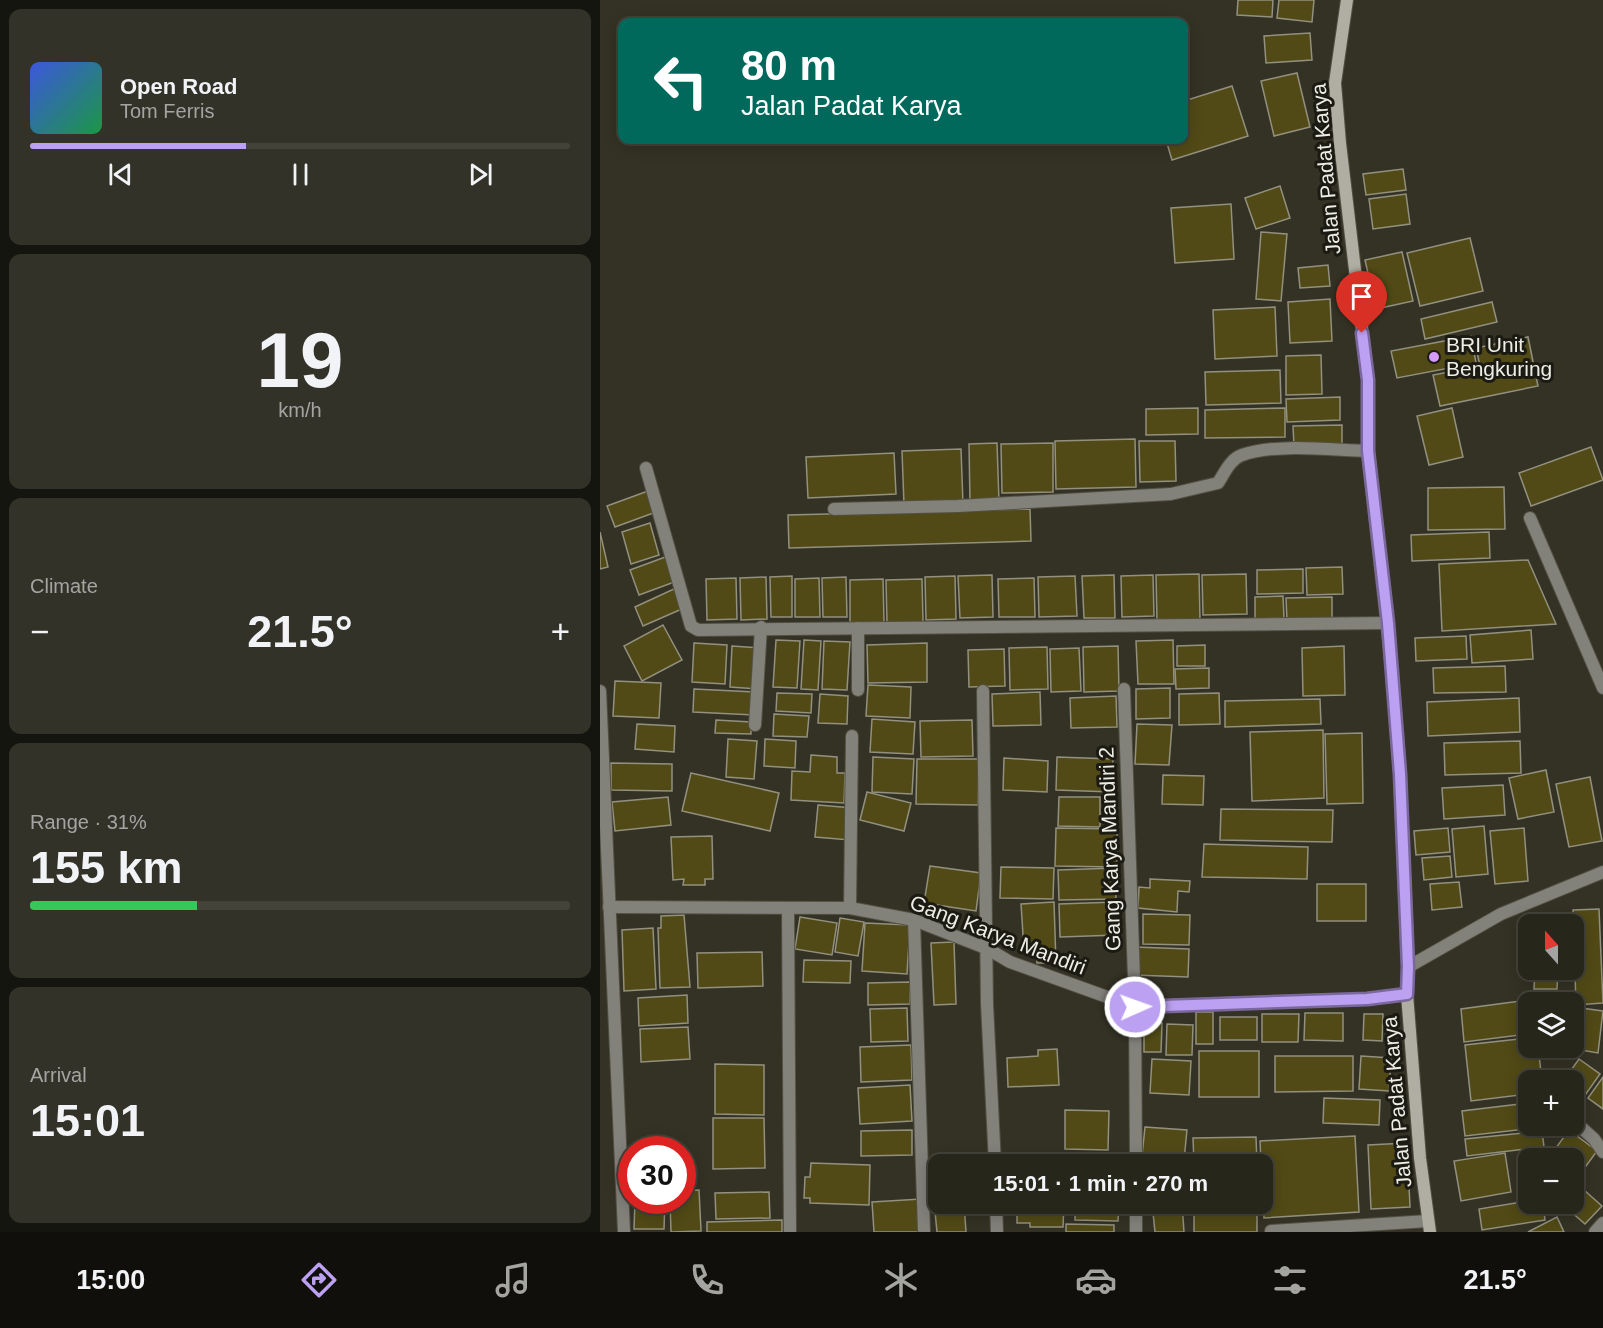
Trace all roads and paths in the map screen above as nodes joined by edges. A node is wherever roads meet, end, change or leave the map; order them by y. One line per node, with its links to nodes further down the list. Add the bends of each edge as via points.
1 (1347, 0): 2 (main road, Jalan Padat Karya, via 1335,83 1368,380)
2 (1368, 451): 4 (street, via 1275,450 1240,456 1218,483 1171,494); 6 (main road, Jalan Padat Karya)
3 (646, 468): 7 (street, via 691,626 698,630)
4 (834, 509)
5 (1530, 518): 9 (street)
6 (1388, 623): 8 (street); 22 (main road, Jalan Padat Karya, via 1400,774)
7 (761, 627): 8 (street); 14 (street)
8 (858, 628): 11 (street)
9 (1603, 688)
10 (1124, 689): 24 (street, Gang Karya Mandiri 2)
11 (858, 690)
12 (600, 691): 17 (street)
13 (983, 691): 21 (street)
14 (755, 725)
15 (852, 736): 19 (street)
16 (1603, 873): 22 (street, via 1501,914)
17 (609, 907): 18 (street, Gang Karya Mandiri); 34 (street)
18 (788, 908): 19 (street, Gang Karya Mandiri); 35 (street)
19 (850, 908): 20 (street, Gang Karya Mandiri)
20 (914, 920): 21 (street, Gang Karya Mandiri); 36 (street)
21 (988, 949): 24 (street, Gang Karya Mandiri, via 1010,962); 27 (street)
22 (1408, 967): 23 (main road, Jalan Padat Karya)
23 (1407, 994): 24 (street, Gang Karya Mandiri, via 1367,999); 32 (main road, Jalan Padat Karya)
24 (1135, 1007): 28 (street, Gang Karya Mandiri 2)
25 (1584, 1130): 26 (street)
26 (1603, 1152)
27 (994, 1154)
28 (1136, 1154)
29 (996, 1214): 37 (street)
30 (1136, 1214): 38 (street)
31 (1603, 1222): 39 (street)
32 (1429, 1226): 33 (street)
33 (1271, 1231)
34 (624, 1232)
35 (790, 1232)
36 (924, 1232)
37 (997, 1232)
38 (1136, 1232)
39 (1595, 1232)

